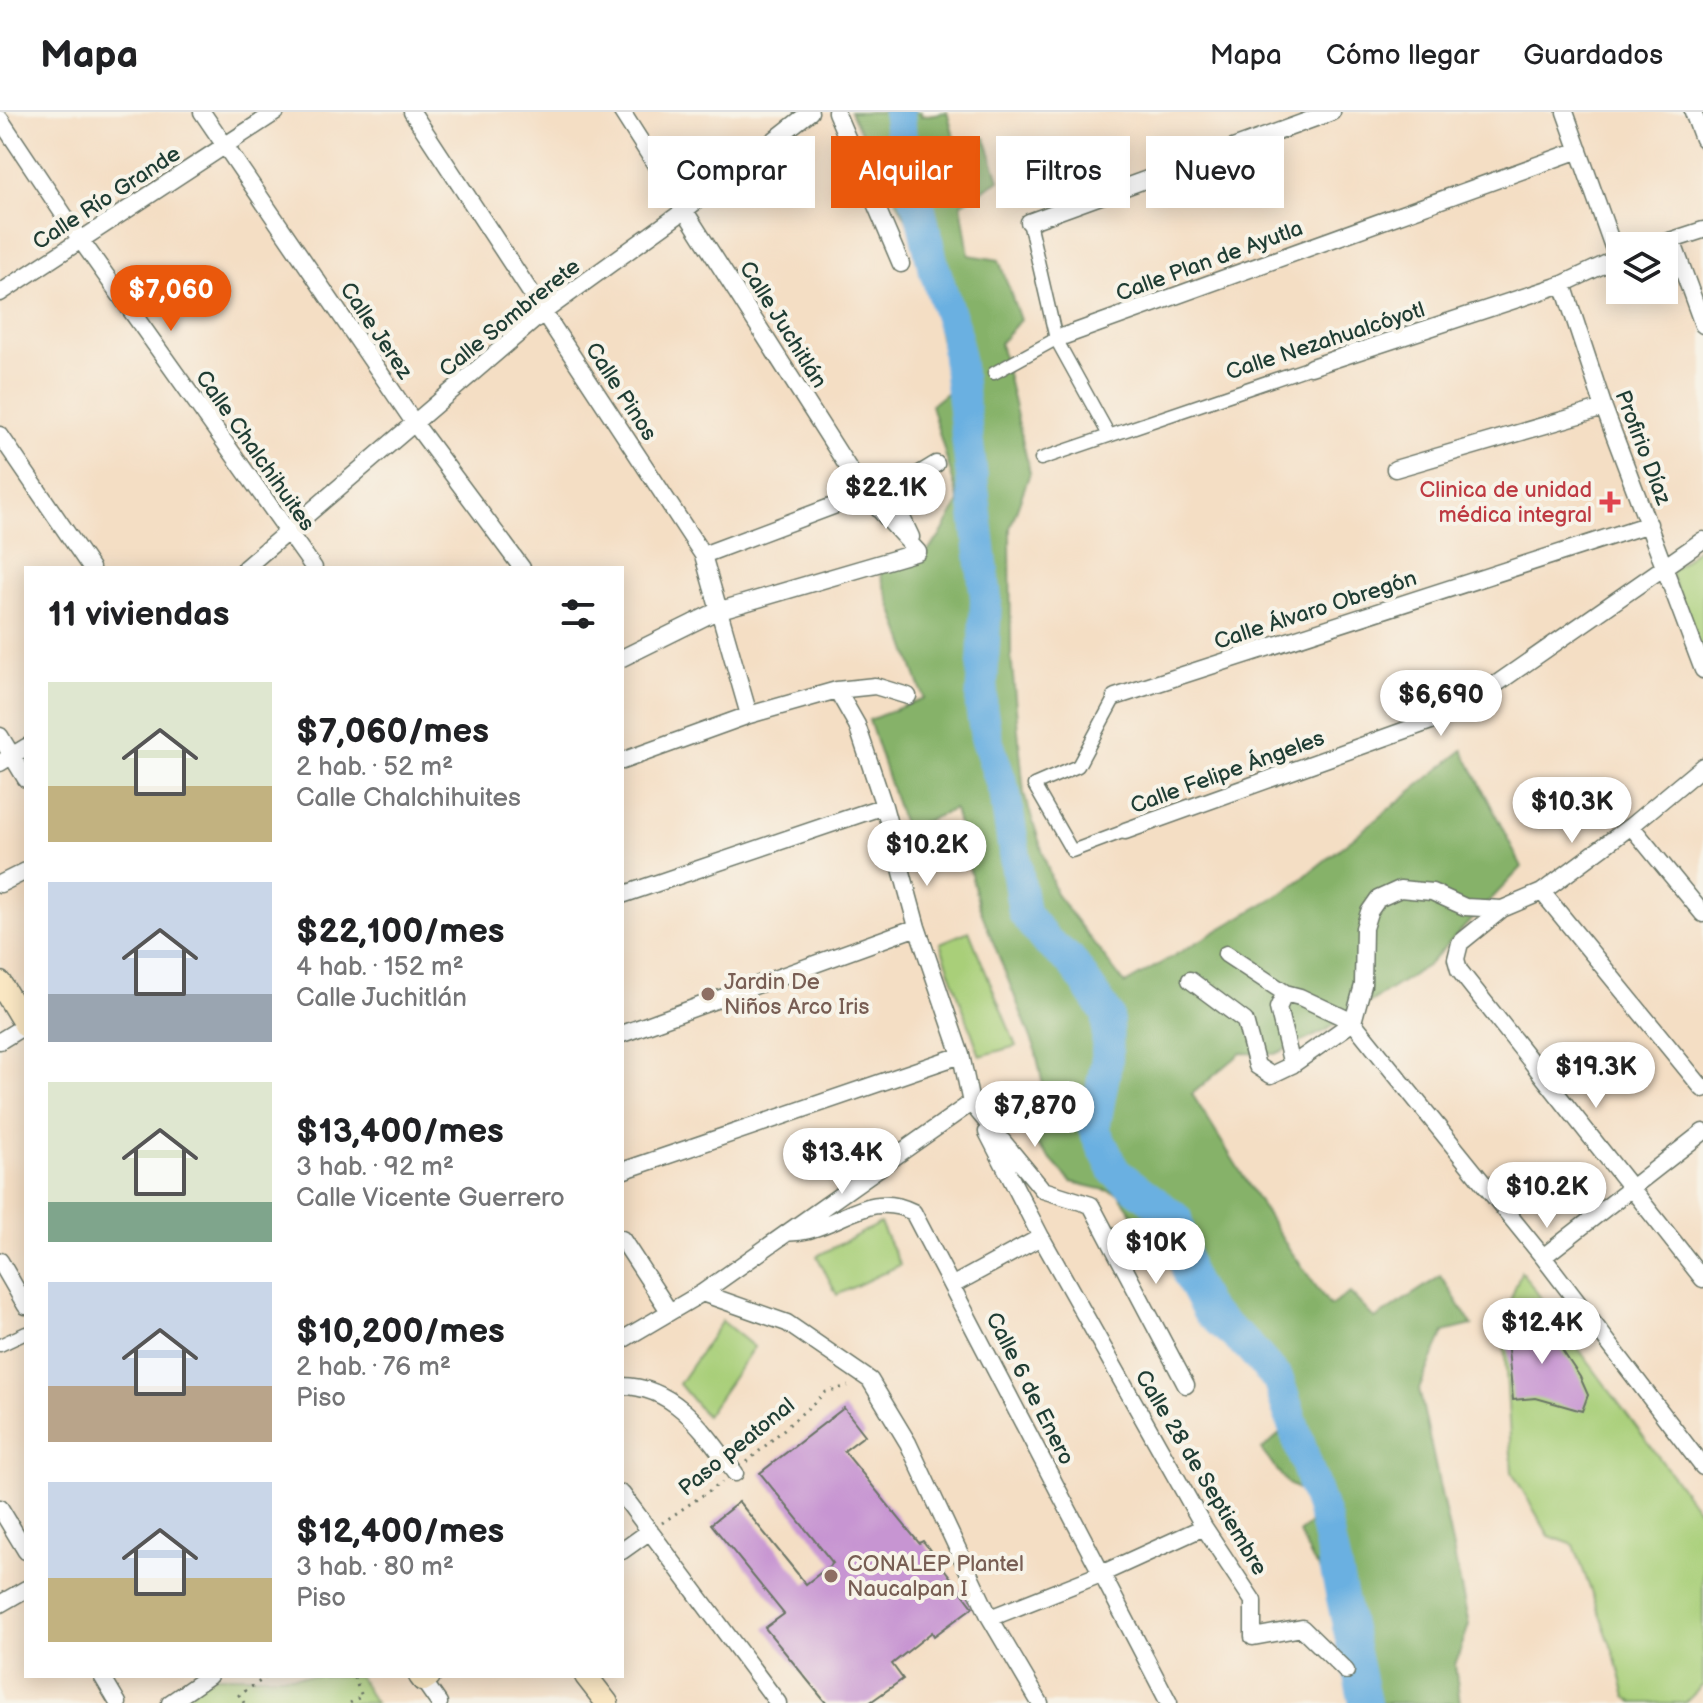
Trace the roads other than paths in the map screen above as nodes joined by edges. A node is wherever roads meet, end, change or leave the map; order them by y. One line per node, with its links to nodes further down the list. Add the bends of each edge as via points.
1 (202, 112): 12 (street, Calle Jerez)
2 (276, 112): 12 (street, Calle Río Grande)
3 (412, 112): 25 (street, Calle Pinos)
4 (622, 112): 14 (street, Calle Juchitlán)
5 (810, 112): 14 (street, Calle Sombrerete)
6 (836, 112): 21 (street)
7 (1332, 112): 15 (street)
8 (1565, 112): 13 (street)
9 (1693, 112): 11 (street)
10 (0, 119): 19 (street, Calle Chalchihuites)
11 (1703, 139)
12 (225, 146): 19 (street, Calle Río Grande); 31 (street, Calle Jerez)
13 (1579, 150): 17 (street); 27 (street, Calle Plan de Ayutla)
14 (685, 210): 25 (street, Calle Sombrerete); 38 (street, Calle Juchitlán)
15 (1029, 222): 27 (street)
16 (1703, 230): 18 (street)
17 (1609, 232)
18 (1678, 238)
19 (80, 239): 24 (street, Calle Río Grande); 40 (street, Calle Chalchihuites)
20 (1678, 256): 26 (street)
21 (901, 264)
22 (1606, 264): 23 (street, Calle Nezahualcóyotl)
23 (1563, 284): 28 (street, Calle Nezahualcóyotl); 30 (street, Profirio Díaz)
24 (0, 293)
25 (545, 311): 31 (street, Calle Sombrerete); 43 (street, Calle Pinos)
26 (1703, 325)
27 (1056, 339): 29 (street, Calle Plan de Ayutla); 33 (street)
28 (1311, 367): 33 (street, Calle Nezahualcóyotl)
29 (994, 373)
30 (1604, 408): 36 (street); 39 (street, Profirio Díaz)
31 (415, 424): 40 (street, Calle Sombrerete); 47 (street, Calle Jerez)
32 (0, 435): 44 (street)
33 (1109, 435): 34 (street, Calle Nezahualcóyotl)
34 (1041, 459)
35 (936, 464): 37 (street)
36 (1395, 469)
37 (890, 492): 38 (street); 42 (street)
38 (865, 494): 42 (street, Calle Juchitlán); 43 (street)
39 (1649, 524): 48 (street, Profirio Díaz); 54 (street, Calle Álvaro Obregón)
40 (286, 532): 45 (street, Calle Sombrerete); 46 (street, Calle Chalchihuites)
41 (1703, 540): 48 (street, Calle Felipe Ángeles)
42 (918, 552): 49 (street)
43 (703, 555): 49 (street, Calle Pinos)
44 (90, 566)
45 (247, 566)
46 (312, 566)
47 (521, 566)
48 (1666, 567): 51 (street, Profirio Díaz); 64 (street, Calle Felipe Ángeles, via 1456,712)
49 (717, 611): 50 (street); 55 (street, Calle Pinos)
50 (624, 657)
51 (1703, 670)
52 (837, 690): 53 (street, via 875,686); 55 (street); 62 (street, via 857,725)
53 (908, 696)
54 (1115, 697): 61 (street, Calle Álvaro Obregón, via 1078,766)
55 (749, 715): 58 (street)
56 (0, 736): 57 (street)
57 (13, 755): 60 (street)
58 (624, 760)
59 (1703, 766): 63 (street)
60 (24, 775)
61 (1034, 785): 64 (street, Calle Felipe Ángeles, via 1072,851)
62 (884, 806): 68 (street); 71 (street)
63 (1631, 826): 67 (street); 70 (street)
64 (1125, 831)
65 (24, 872): 66 (street)
66 (0, 884)
67 (1542, 892): 69 (street); 83 (street)
68 (624, 894)
69 (1502, 909): 77 (street, via 1465,907 1432,892 1400,889 1378,899 1364,928 1363,985); 87 (street, via 1460,943 1459,970)
70 (1703, 914)
71 (917, 927): 79 (street); 81 (street)
72 (1226, 954): 75 (street)
73 (1190, 980): 82 (street, via 1245,1021 1257,1066 1271,1075)
74 (0, 983): 76 (main road)
75 (1285, 993): 77 (street); 82 (street, via 1278,1008)
76 (24, 1022)
77 (1353, 1022): 82 (street); 91 (street)
78 (24, 1026): 80 (street)
79 (624, 1033)
80 (0, 1041)
81 (961, 1055): 84 (street); 86 (street)
82 (1292, 1065)
83 (1703, 1089)
84 (971, 1103): 88 (street); 89 (street, Calle 28 de Septiembre); 101 (street, via 1043,1190 1091,1205)
85 (1703, 1132): 87 (street)
86 (624, 1170)
87 (1634, 1189): 91 (street); 93 (street)
88 (787, 1233): 94 (street, Calle 6 de Enero, via 810,1230 871,1205 899,1205 913,1212); 95 (street)
89 (1041, 1237): 94 (street); 108 (street, Calle 28 de Septiembre)
90 (624, 1242): 97 (street)
91 (1543, 1257): 103 (street)
92 (0, 1261): 96 (street)
93 (1703, 1279)
94 (953, 1285): 111 (street, Calle 6 de Enero)
95 (702, 1293): 97 (street); 114 (street, via 787,1323 870,1380 908,1443)
96 (24, 1303)
97 (669, 1311): 99 (street)
98 (24, 1334): 100 (street)
99 (624, 1339)
100 (0, 1345)
101 (1186, 1385)
102 (624, 1386): 104 (street, via 651,1391 674,1403 695,1421)
103 (1703, 1467)
104 (735, 1473)
105 (624, 1496): 107 (street)
106 (0, 1508): 109 (street)
107 (653, 1526): 110 (street); 124 (street)
108 (1204, 1527): 111 (street); 115 (street, Calle 28 de Septiembre, via 1253,1601 1253,1637 1302,1628)
109 (24, 1548)
110 (624, 1549)
111 (1101, 1574): 114 (street); 126 (street, Calle 6 de Enero)
112 (24, 1590): 113 (street)
113 (0, 1604)
114 (990, 1618): 125 (street)
115 (1346, 1671)
116 (103, 1678): 120 (street)
117 (206, 1678): 121 (street)
118 (425, 1678): 122 (street)
119 (588, 1678): 123 (main road)
120 (118, 1703)
121 (170, 1703)
122 (439, 1703)
123 (607, 1703)
124 (778, 1703)
125 (1040, 1703)
126 (1169, 1703)

